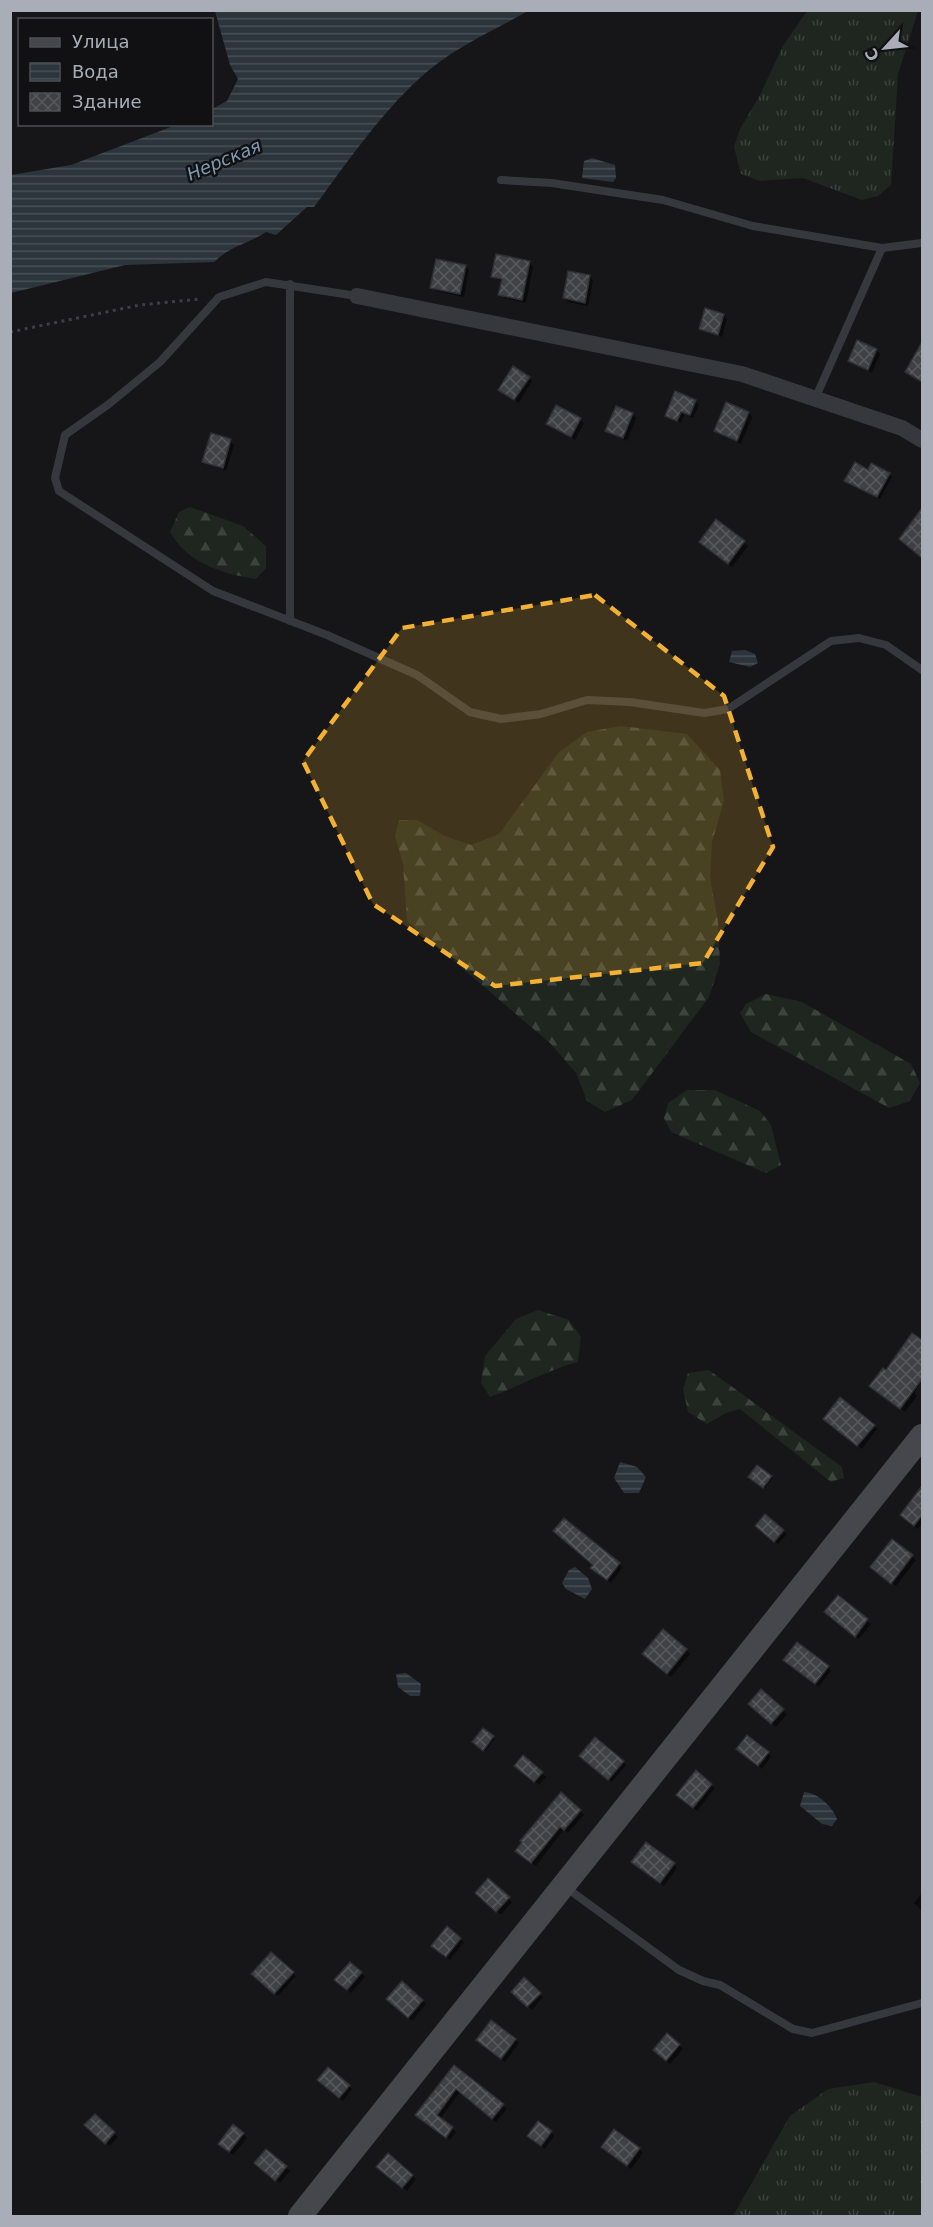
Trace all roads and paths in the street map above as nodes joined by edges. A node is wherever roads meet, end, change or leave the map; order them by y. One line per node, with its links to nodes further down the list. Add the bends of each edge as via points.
1 (501, 180): 3 (lane, via 552,183 663,200 753,226)
2 (922, 243): 3 (lane)
3 (882, 248): 8 (lane)
4 (290, 284): 5 (lane); 6 (lane, via 266,282); 10 (lane)
5 (357, 296): 8 (street, via 742,374)
6 (219, 297): 7 (path, via 140,305); 10 (lane, via 160,362 65,435 55,478 58,491 213,591)
7 (10, 332)
8 (815, 399): 9 (street, via 902,429)
9 (922, 440)
10 (291, 621): 11 (lane, via 417,675 470,712 501,719 541,714 587,700 704,713 728,708 831,641 859,638 886,645)
11 (922, 670)
12 (922, 1436): 13 (street)
13 (564, 1886): 14 (lane, via 679,1970 720,1985 793,2029 812,2033); 15 (street)
14 (922, 2002)
15 (300, 2217)

